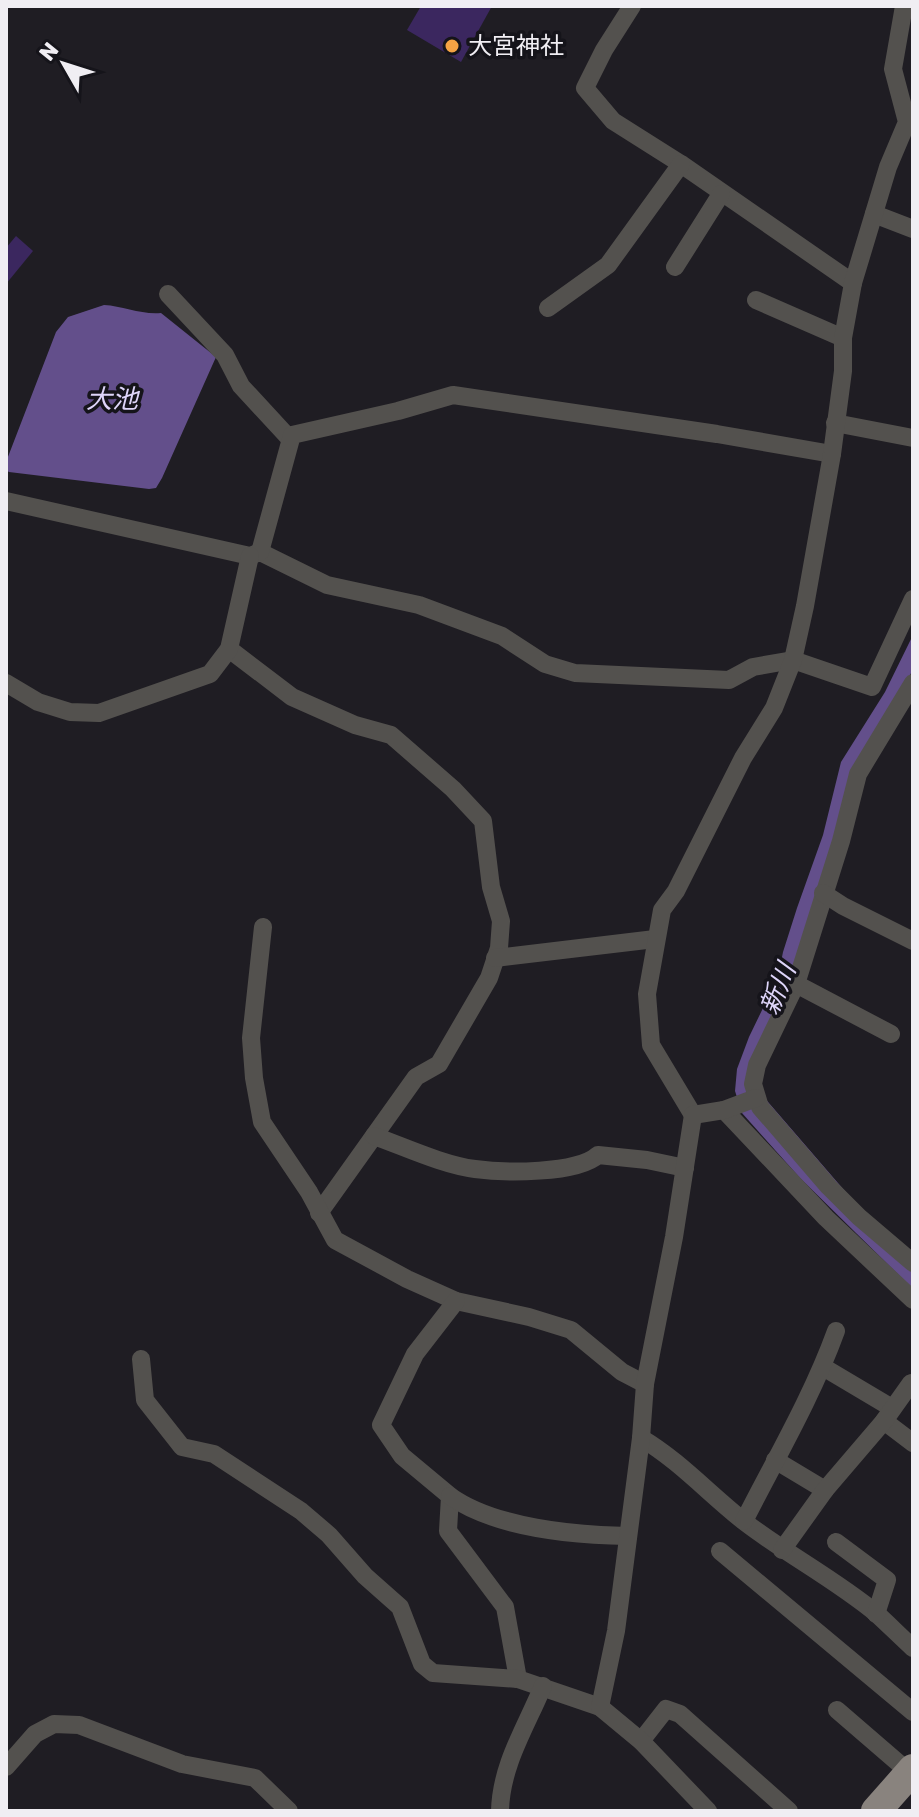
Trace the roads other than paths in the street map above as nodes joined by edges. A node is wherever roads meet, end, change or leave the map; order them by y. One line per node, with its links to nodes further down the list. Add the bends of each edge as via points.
1 (632, 6): 3 (street, via 585,88 613,121)
2 (904, 6): 5 (street, via 893,69 907,122)
3 (681, 164): 4 (street); 11 (street, via 608,265)
4 (721, 194): 7 (street); 8 (street)
5 (874, 214): 6 (street); 8 (street)
6 (913, 229)
7 (675, 267)
8 (853, 283): 12 (street)
9 (168, 294): 15 (street, via 225,355 241,386)
10 (756, 300): 12 (street)
11 (548, 308)
12 (843, 338): 13 (street)
13 (835, 423): 14 (street); 16 (street)
14 (913, 438)
15 (290, 439): 16 (street, via 312,428 453,395); 18 (street)
16 (832, 454): 21 (street)
17 (6, 501): 18 (street)
18 (255, 554): 20 (street); 21 (street, via 327,585 419,605 502,636 545,664 575,673 729,680 753,667)
19 (913, 599): 24 (street)
20 (229, 649): 22 (street, via 210,674 99,713 70,712 38,702); 30 (street, via 292,697 391,735 483,821 501,921)
21 (793, 660): 24 (street); 28 (street, via 774,708 662,910)
22 (6, 683)
23 (913, 683): 25 (street)
24 (872, 687): 25 (street)
25 (900, 706): 26 (street, via 858,774)
26 (823, 893): 29 (street); 31 (street)
27 (263, 927): 38 (street, via 251,1038 262,1122)
28 (655, 939): 30 (street); 35 (street, via 647,994 651,1045)
29 (913, 941)
30 (495, 958): 36 (street, via 489,978 439,1064 416,1077)
31 (796, 984): 32 (street); 33 (street, via 757,1065)
32 (891, 1034)
33 (756, 1098): 34 (street); 39 (street, via 829,1187)
34 (724, 1110): 35 (street); 40 (street)
35 (693, 1115): 37 (street)
36 (374, 1136): 37 (street, via 473,1169 559,1169 591,1162 598,1155); 38 (street)
37 (685, 1168): 46 (street)
38 (319, 1213): 41 (street, via 335,1240)
39 (913, 1263)
40 (913, 1300)
41 (456, 1301): 46 (street, via 571,1330); 52 (street, via 415,1354 381,1425 402,1456)
42 (836, 1331): 44 (street)
43 (141, 1359): 60 (street, via 145,1400 182,1447 214,1454 329,1535 400,1607 422,1664 433,1673)
44 (823, 1367): 47 (street); 50 (street)
45 (911, 1383): 47 (street)
46 (645, 1384): 48 (street)
47 (888, 1415): 49 (street); 51 (street)
48 (641, 1438): 53 (street, via 678,1462); 54 (street)
49 (913, 1443)
50 (775, 1460): 51 (street); 53 (street)
51 (825, 1490): 56 (street)
52 (450, 1496): 54 (street, via 532,1526 573,1535); 60 (street, via 448,1531 505,1607)
53 (744, 1521): 56 (street)
54 (628, 1536): 62 (street)
55 (836, 1542): 58 (street, via 887,1580)
56 (782, 1550): 58 (street)
57 (720, 1551): 64 (street)
58 (876, 1614): 59 (street)
59 (913, 1648)
60 (518, 1679): 61 (street)
61 (543, 1686): 62 (street); 69 (street, via 506,1772)
62 (600, 1707): 65 (street)
63 (837, 1710): 67 (street)
64 (913, 1712)
65 (641, 1741): 70 (street); 71 (street, via 666,1709 680,1714)
66 (6, 1767): 68 (street, via 35,1734 54,1724 79,1725 182,1764 255,1778)
67 (911, 1771): 72 (main road)
68 (289, 1811)
69 (500, 1811)
70 (708, 1811)
71 (789, 1811)
72 (876, 1811)

